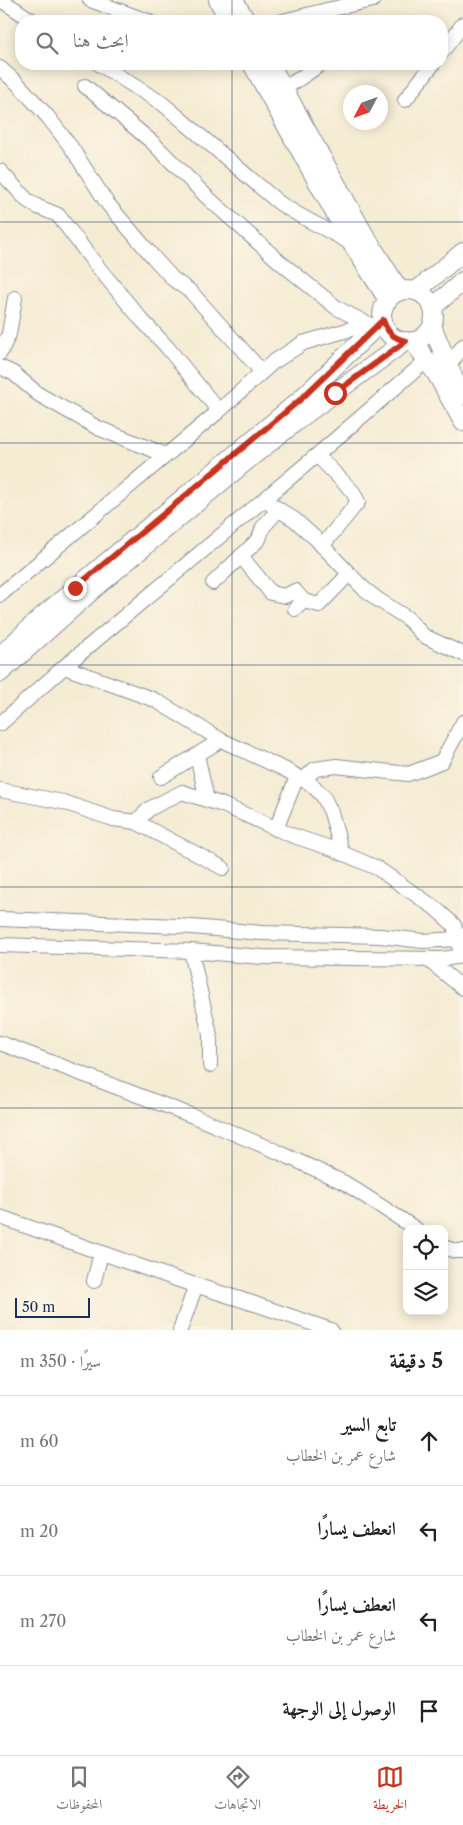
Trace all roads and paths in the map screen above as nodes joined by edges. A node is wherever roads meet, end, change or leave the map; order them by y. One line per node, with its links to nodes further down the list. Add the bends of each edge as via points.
1 (0, 0): 6 (street)
2 (90, 0): 7 (street)
3 (218, 0): 8 (main road)
4 (234, 0): 9 (main road)
5 (373, 0): 10 (street)
6 (24, 15)
7 (131, 15)
8 (227, 15)
9 (243, 15)
10 (306, 15)
11 (463, 24): 12 (street)
12 (448, 44)
13 (0, 68): 37 (street, via 48,117 107,203 154,258 173,279 191,292)
14 (109, 70): 23 (street, via 163,104 278,202)
15 (255, 70): 23 (main road)
16 (273, 70): 20 (main road)
17 (312, 70): 20 (street)
18 (428, 70): 21 (street)
19 (85, 86): 29 (street, via 152,142 207,197 280,262 337,308)
20 (284, 89): 26 (main road, via 361,229)
21 (405, 100)
22 (0, 171): 39 (street, via 27,200 58,215)
23 (352, 244): 26 (main road)
24 (463, 252): 26 (main road)
25 (463, 281): 28 (main road)
26 (401, 294): 28 (main road, via 429,300); 29 (main road, via 384,306)
27 (15, 298): 33 (street, via 9,334)
28 (433, 307): 30 (main road)
29 (373, 323): 31 (main road, via 398,339); 37 (street, via 303,344); 51 (main road, via 301,399 39,619)
30 (432, 326): 31 (main road, via 421,338); 36 (main road)
31 (410, 341): 34 (main road); 53 (main road, via 250,458 96,587)
32 (463, 346): 36 (street)
33 (0, 353)
34 (426, 361): 40 (main road); 42 (street)
35 (0, 367): 41 (street, via 13,373 38,394 98,428)
36 (448, 367): 38 (main road)
37 (262, 372): 39 (street)
38 (463, 395)
39 (219, 411): 41 (street)
40 (463, 422)
41 (166, 455): 49 (street)
42 (317, 455): 43 (street); 45 (street, via 353,492 358,502)
43 (264, 500): 44 (street); 52 (street)
44 (279, 509): 45 (street); 46 (street, via 263,527 259,539)
45 (322, 546): 47 (street)
46 (241, 556): 47 (street, via 271,593 285,596 295,591 300,605 319,605); 48 (street)
47 (349, 574): 50 (street, via 376,599 407,618 424,636)
48 (213, 583)
49 (0, 595)
50 (463, 654)
51 (0, 656)
52 (64, 667): 55 (street); 56 (street, via 155,700)
53 (0, 673)
54 (463, 722): 59 (street, via 442,761 415,772 408,774 336,766 315,769)
55 (0, 724)
56 (221, 740): 57 (street); 59 (street)
57 (197, 756): 58 (street); 61 (street)
58 (161, 777)
59 (300, 778): 63 (street); 64 (street, via 323,796 331,812)
60 (0, 790): 62 (street, via 63,802 113,819)
61 (207, 800): 62 (street, via 182,792 149,810); 63 (street)
62 (136, 822): 65 (street)
63 (276, 829): 64 (street)
64 (342, 853): 67 (street, via 377,868 436,908 454,925)
65 (223, 868)
66 (0, 919): 67 (street, via 381,936 423,941)
67 (460, 937): 70 (street)
68 (0, 945): 69 (street)
69 (190, 951): 71 (street, via 263,957); 74 (street, via 210,1035)
70 (463, 956): 71 (street)
71 (427, 959): 72 (street)
72 (463, 988)
73 (0, 1043): 76 (street, via 276,1151 345,1183)
74 (210, 1065)
75 (0, 1217): 79 (street)
76 (410, 1225)
77 (448, 1249): 78 (street)
78 (463, 1251)
79 (101, 1253): 80 (street); 81 (street)
80 (94, 1281)
81 (196, 1285): 82 (street); 83 (street)
82 (184, 1329)
83 (331, 1330)

